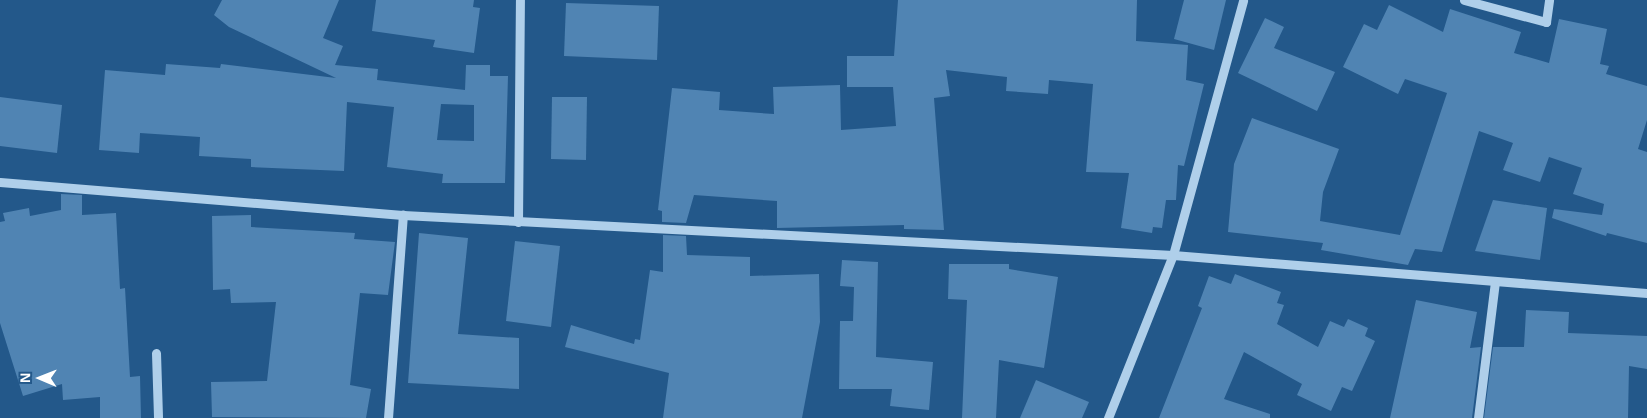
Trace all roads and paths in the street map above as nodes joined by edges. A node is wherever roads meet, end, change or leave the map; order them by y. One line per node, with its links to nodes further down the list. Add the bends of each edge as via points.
1 (520, 0): 7 (street)
2 (1243, 0): 8 (street)
3 (1464, 0): 4 (street, via 1546,22)
4 (1549, 0)
5 (0, 182): 6 (street)
6 (403, 215): 7 (street); 13 (street)
7 (518, 222): 8 (street)
8 (1173, 255): 9 (street); 14 (street)
9 (1495, 282): 10 (street); 15 (street)
10 (1647, 293)
11 (156, 353): 12 (street)
12 (158, 418)
13 (388, 418)
14 (1108, 418)
15 (1478, 418)

